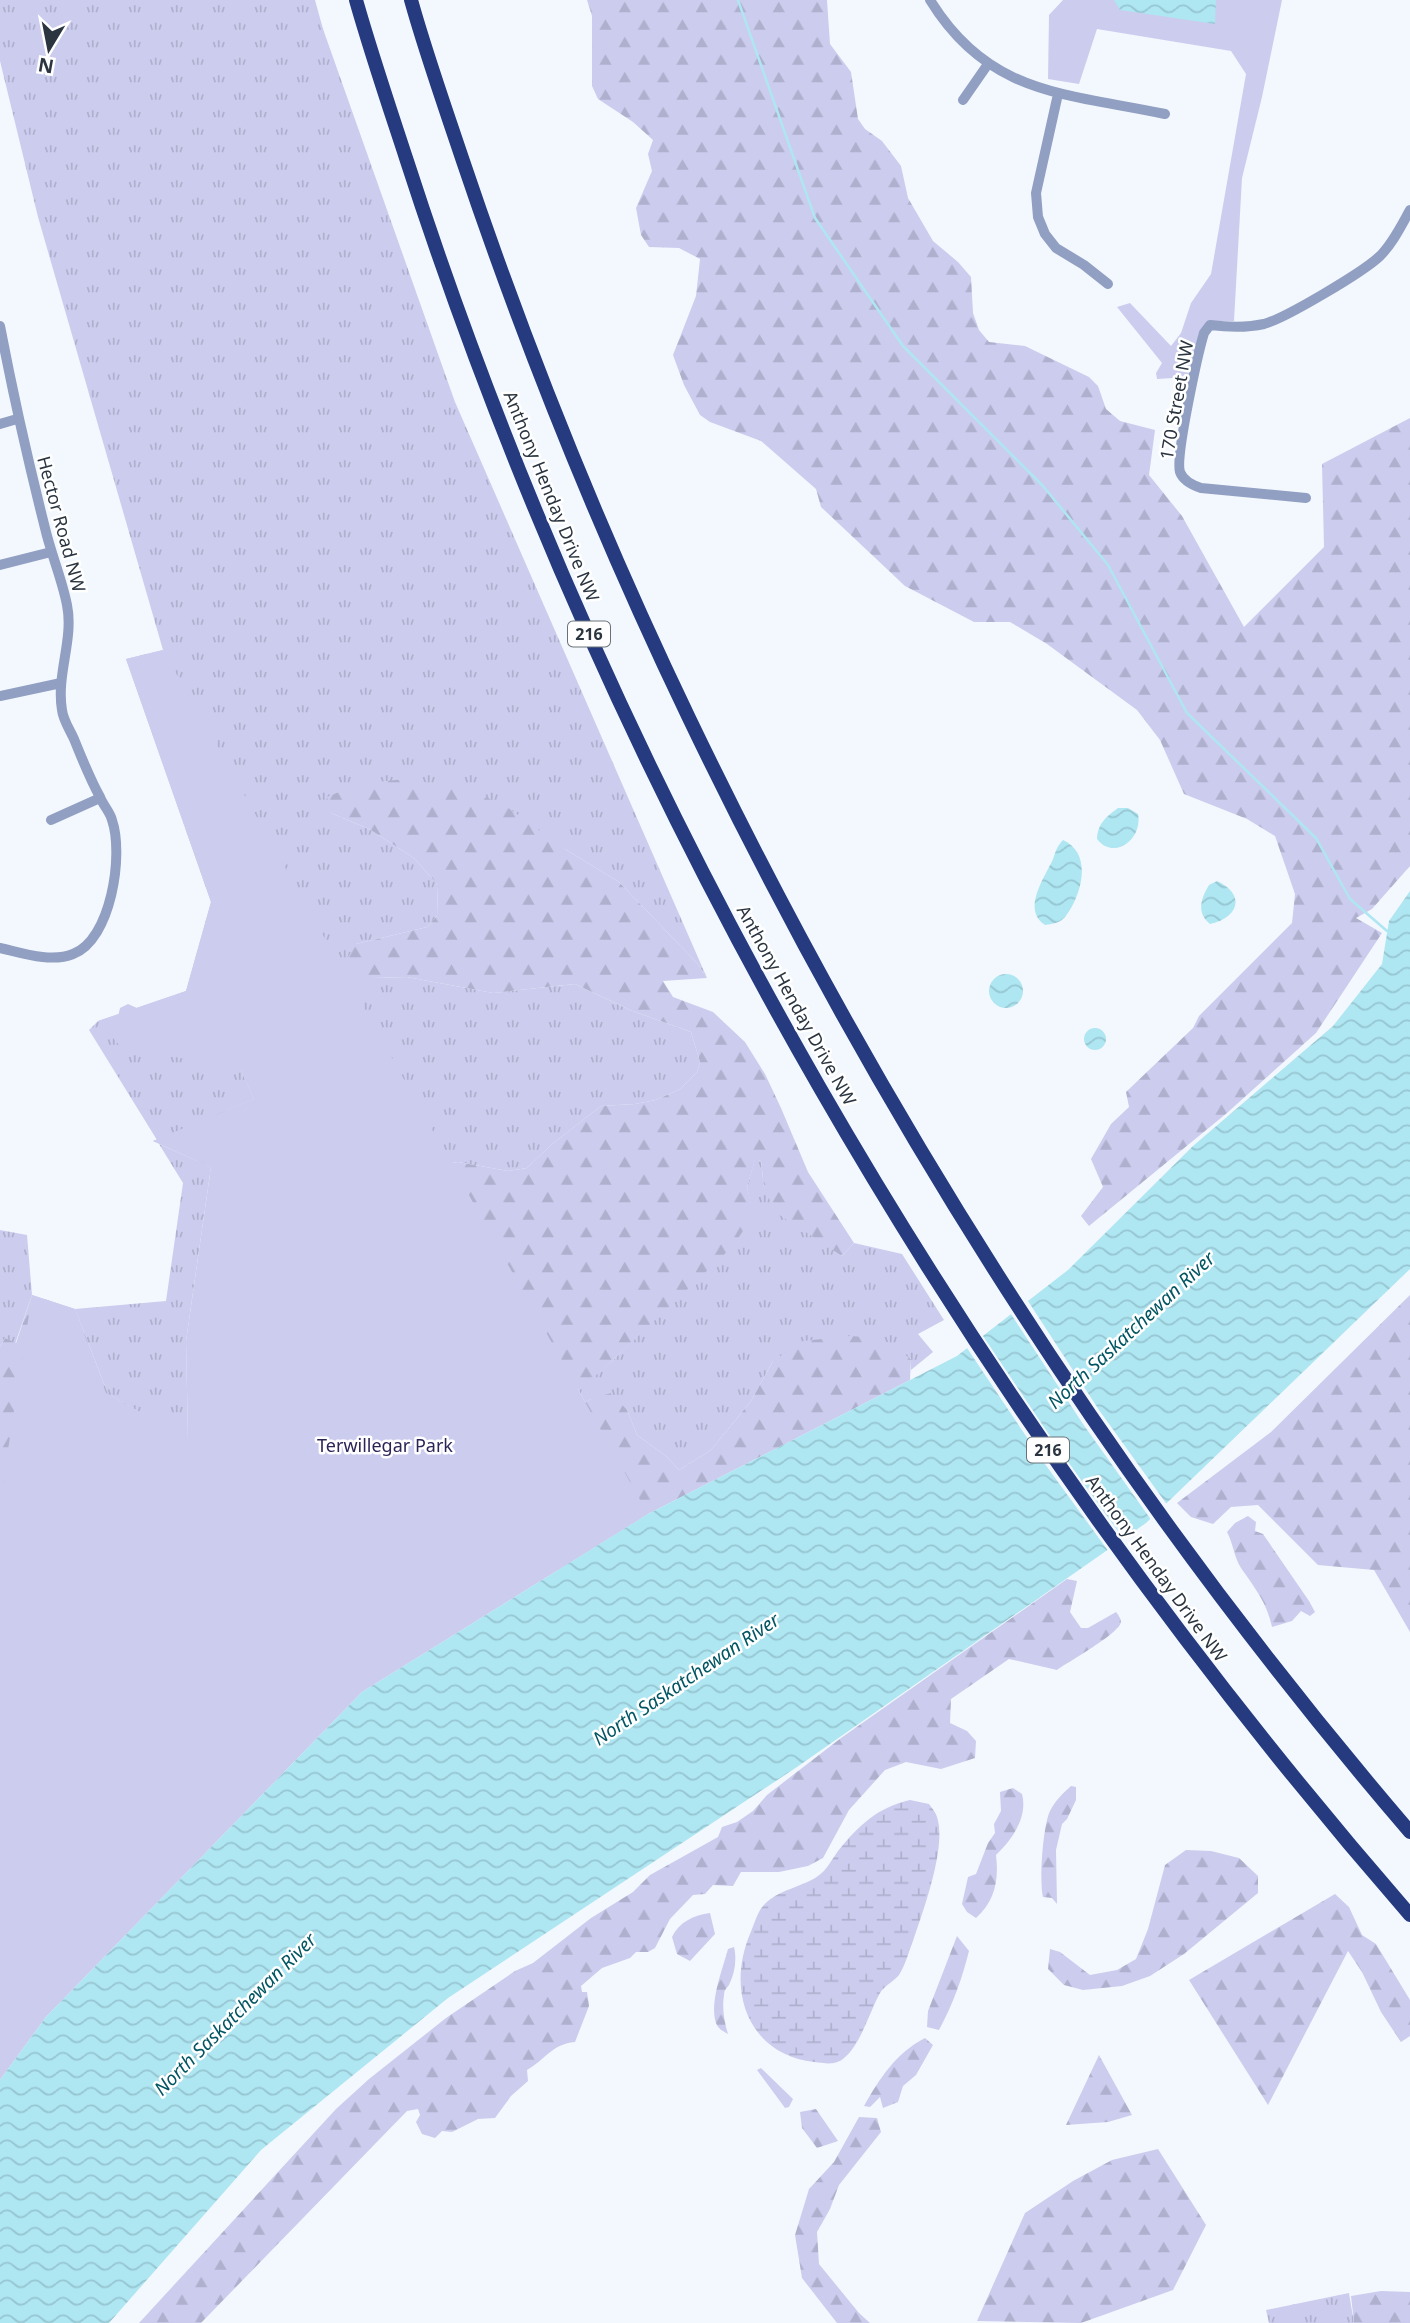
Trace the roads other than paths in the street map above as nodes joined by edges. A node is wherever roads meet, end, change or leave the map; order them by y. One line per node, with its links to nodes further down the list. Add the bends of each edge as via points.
1 (354, 0): 22 (highway, Anthony Henday Drive NW / 216, via 443,273 523,481 686,840 802,1057 968,1332 1049,1452 1217,1681)
2 (411, 0): 21 (highway, Anthony Henday Drive NW, via 494,252 576,467 626,584 806,951 936,1176 1091,1416 1318,1722)
3 (930, 0): 4 (street, via 965,47)
4 (988, 64): 5 (street); 6 (street)
5 (1058, 94): 7 (street); 9 (street, via 1037,193 1038,217 1056,248)
6 (963, 100)
7 (1165, 114)
8 (1410, 210): 13 (street, 170 Street NW, via 1390,245 1370,265 1274,321 1245,327 1209,325 1200,344 1183,430 1181,476 1200,488)
9 (1108, 284)
10 (0, 326): 11 (street, Hector Road NW)
11 (18, 419): 12 (street); 14 (street, Hector Road NW)
12 (0, 424)
13 (1306, 498)
14 (51, 552): 15 (street); 16 (street, Hector Road NW, via 69,620)
15 (0, 565)
16 (61, 683): 17 (street); 18 (street, Hector Road NW, via 62,712)
17 (0, 696)
18 (100, 798): 19 (street); 20 (street, Hector Road NW, via 112,819 116,867 107,908 86,947 63,957)
19 (51, 820)
20 (0, 948)
21 (1410, 1832)
22 (1410, 1917)

